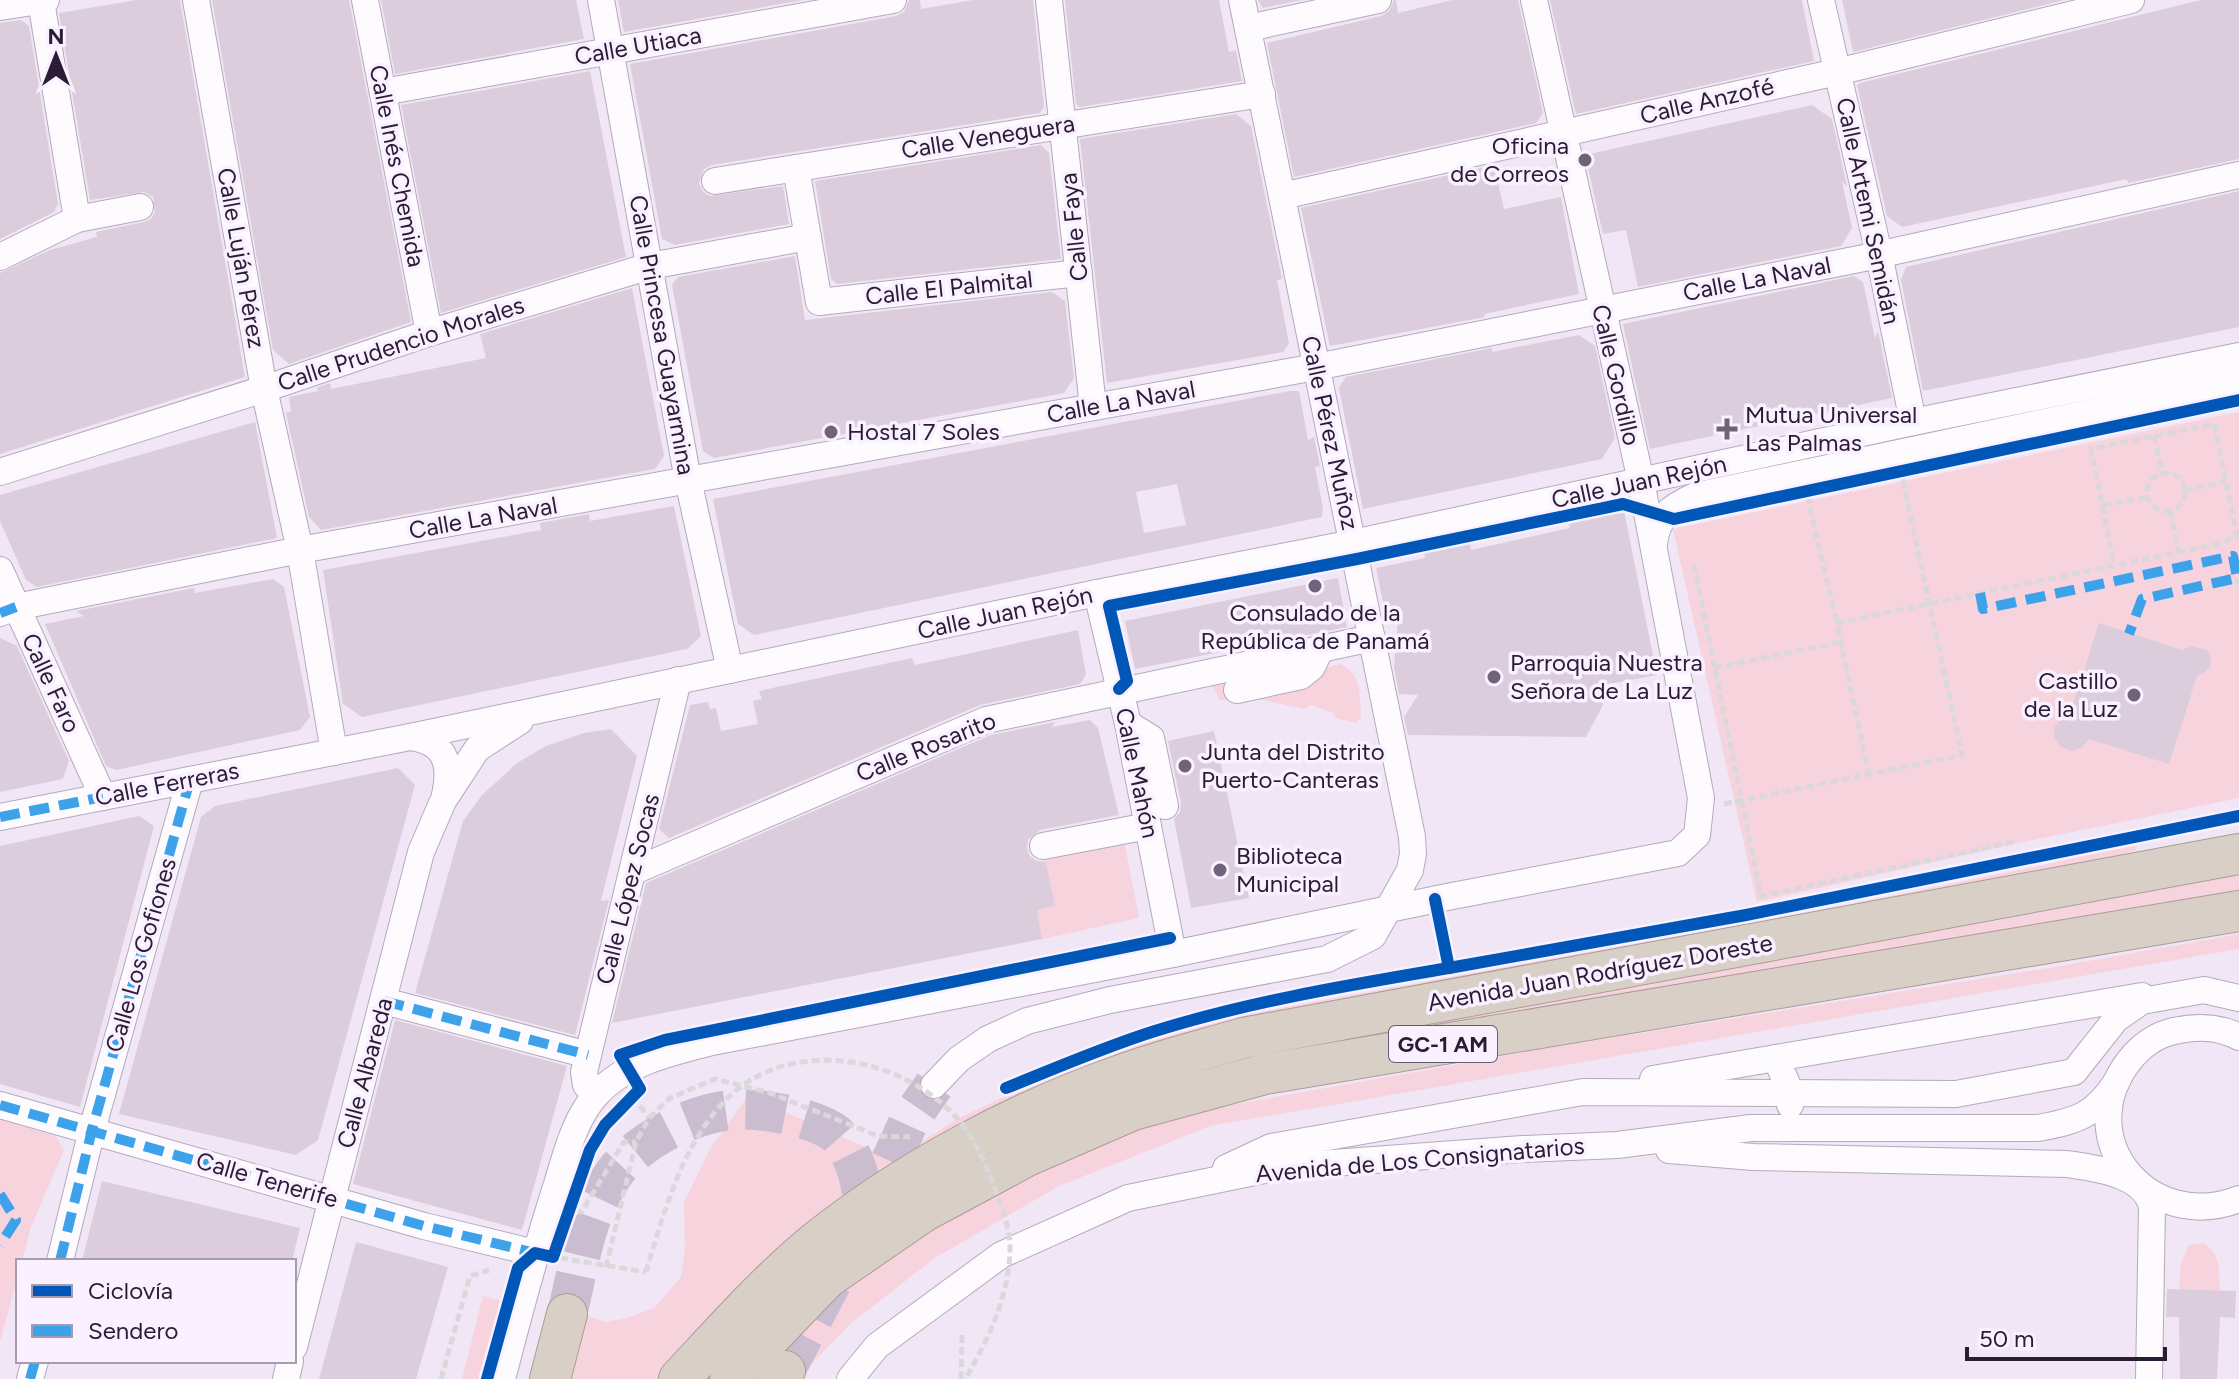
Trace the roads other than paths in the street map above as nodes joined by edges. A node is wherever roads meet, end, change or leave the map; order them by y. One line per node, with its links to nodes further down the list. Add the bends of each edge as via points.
1 (44, 0): 13 (street); 26 (street)
2 (196, 0): 37 (street, Calle Luján Pérez)
3 (365, 0): 17 (street, Calle Inés Chemida)
4 (601, 0): 15 (street, Calle Princesa Guayarmina)
5 (893, 0): 12 (street, Calle Utiaca)
6 (1049, 0): 19 (street, Calle Faya)
7 (1242, 0): 14 (street, Calle Pérez Muñoz)
8 (1378, 0): 14 (street)
9 (1534, 0): 20 (street, Calle Gordillo)
10 (1821, 0): 16 (street, Calle Artemi Semidán)
11 (2131, 0): 16 (street, Calle Anzofé)
12 (865, 3): 15 (street, Calle Utiaca)
13 (0, 7)
14 (1248, 28): 18 (street, Calle Pérez Muñoz)
15 (612, 51): 17 (street, Calle Utiaca); 30 (street, Calle Princesa Guayarmina)
16 (1837, 72): 20 (street, Calle Anzofé); 28 (street, Calle Artemi Semidán)
17 (383, 92): 33 (street, Calle Inés Chemida)
18 (1262, 94): 19 (street, Calle Veneguera); 24 (street, Calle Pérez Muñoz)
19 (1063, 125): 21 (street, Calle Veneguera); 31 (street, Calle Faya)
20 (1562, 134): 24 (street, Calle Anzofé); 32 (street, Calle Gordillo)
21 (796, 168): 23 (street, Calle Veneguera); 27 (street)
22 (2239, 175): 28 (street, Calle La Naval)
23 (715, 181)
24 (1282, 196): 35 (street, Calle Pérez Muñoz)
25 (140, 207): 26 (street)
26 (77, 219): 29 (street)
27 (808, 237): 30 (street, Calle Prudencio Morales); 31 (street, Calle El Palmital, via 819,302)
28 (1879, 254): 32 (street, Calle La Naval); 39 (street, Calle Artemi Semidán)
29 (0, 257)
30 (650, 266): 33 (street, Calle Prudencio Morales); 41 (street, Calle Princesa Guayarmina)
31 (1079, 273): 38 (street, Calle Faya)
32 (1602, 310): 35 (street, Calle La Naval); 42 (street, Calle Gordillo)
33 (429, 333): 37 (street, Calle Prudencio Morales)
34 (2239, 356): 39 (street, Calle Juan Rejón)
35 (1316, 367): 38 (street, Calle La Naval); 43 (street, Calle Pérez Muñoz)
36 (2239, 381): 45 (street, Calle Juan Rejón, via 1695,496 1662,516)
37 (264, 389): 40 (street, Calle Prudencio Morales); 44 (street, Calle Luján Pérez)
38 (1093, 407): 41 (street, Calle La Naval)
39 (1913, 422): 42 (street, Calle Juan Rejón)
40 (0, 472)
41 (688, 480): 44 (street, Calle La Naval); 51 (street, Calle Princesa Guayarmina)
42 (1641, 481): 43 (street, Calle Juan Rejón); 45 (street, Calle Gordillo)
43 (1353, 543): 47 (street, Calle Juan Rejón); 49 (street, Calle Pérez Muñoz)
44 (300, 550): 48 (street, Calle La Naval); 58 (street, Calle Luján Pérez)
45 (1653, 551): 71 (street, Calle Gordillo, via 1712,801 1697,835 1678,853)
46 (0, 570): 48 (street, Calle Faro)
47 (1097, 593): 51 (street, Calle Juan Rejón); 53 (street, Calle Mahón)
48 (8, 610): 60 (street, Calle Faro)
49 (1372, 638): 50 (street, Calle Rosarito); 71 (street, Calle Pérez Muñoz, via 1412,837 1410,870)
50 (1321, 648): 53 (street, Calle Rosarito); 54 (street, via 1301,676)
51 (730, 670): 52 (street, Calle Juan Rejón)
52 (678, 680): 55 (street, Calle Juan Rejón); 69 (street, Calle López Socas)
53 (1119, 689): 56 (street, Calle Mahón); 69 (street, Calle Rosarito, via 986,720)
54 (1237, 690)
55 (544, 707): 57 (street, Calle Juan Rejón); 61 (street, Calle Albareda, via 477,749)
56 (1128, 724): 62 (street, via 1151,738); 64 (street, Calle Mahón)
57 (410, 737): 58 (street, Calle Juan Rejón); 61 (street, Calle Albareda, via 434,743 445,759)
58 (334, 752): 59 (street, Calle Ferreras)
59 (190, 780): 60 (street, Calle Ferreras); 87 (street, Calle Los Gofiones)
60 (103, 797): 63 (street, Calle Ferreras)
61 (443, 801): 76 (street, Calle Albareda, via 421,852)
62 (1165, 806)
63 (0, 817)
64 (1148, 826): 66 (street); 73 (street, Calle Mahón)
65 (2239, 834): 70 (highway)
66 (1043, 846)
67 (2239, 854): 70 (highway, Avenida Juan Rodríguez Doreste / GC-1 AM)
68 (1560, 860): 71 (street, via 1460,879 1435,898)
69 (634, 871): 78 (street, Calle López Socas)
70 (2089, 883): 100 (highway, Avenida Juan Rodríguez Doreste / GC-1 AM, via 1243,1038 1121,1075 1010,1121 910,1176 817,1242)
71 (1391, 909): 73 (street); 81 (street, Calle Pérez Muñoz, via 1373,936 1327,959 1027,1021 988,1039)
72 (2239, 911): 101 (highway, Avenida Juan Rodríguez Doreste / GC-1 AM, via 1265,1074 1133,1110 1027,1156 923,1212 827,1278)
73 (1173, 954): 84 (street, via 712,1042 661,1055 634,1085)
74 (2239, 980): 79 (street)
75 (2239, 998): 82 (street, via 2204,990 2142,1001 2116,1019 2074,1072 1956,1094)
76 (384, 1001): 78 (street); 91 (street, Calle Albareda)
77 (2239, 1037): 80 (street, Avenida de Los Consignatarios, via 2195,1027 2164,1033 2138,1050)
78 (588, 1055): 84 (street, Calle López Socas, via 586,1085)
79 (1776, 1058): 82 (street); 83 (street)
80 (2117, 1081): 86 (street, Avenida de Los Consignatarios, via 2107,1097 2074,1122 2038,1128); 90 (street, via 2109,1104 2110,1135 2126,1172)
81 (934, 1085)
82 (1790, 1091): 83 (street); 86 (street)
83 (1583, 1092): 89 (street, via 1271,1147)
84 (596, 1095): 93 (street, via 567,1152)
85 (0, 1105): 87 (street, Calle Tenerife)
86 (1790, 1129): 88 (street, Avenida de Los Consignatarios, via 1751,1128)
87 (92, 1130): 91 (street, Calle Tenerife); 94 (street, Calle Los Gofiones)
88 (1617, 1145): 89 (street, Avenida de Los Consignatarios, via 1279,1167); 90 (street, Avenida de Los Consignatarios, via 1753,1157 2067,1164 2108,1172)
89 (1186, 1186): 97 (street, Avenida de Los Consignatarios, via 1128,1198 1001,1255)
90 (2144, 1189): 92 (street, Avenida de Los Consignatarios, via 2177,1206 2208,1208); 104 (street, via 2152,1207)
91 (332, 1199): 93 (street, Calle Tenerife); 96 (street, Calle Albareda)
92 (2239, 1199)
93 (544, 1255): 98 (street)
94 (60, 1259)
95 (567, 1314): 99 (highway)
96 (296, 1339)
97 (877, 1346): 102 (street); 103 (street, Avenida de Los Consignatarios)
98 (502, 1379)
99 (550, 1379)
100 (679, 1379)
101 (730, 1379)
102 (839, 1379)
103 (850, 1379)
104 (2149, 1379)

